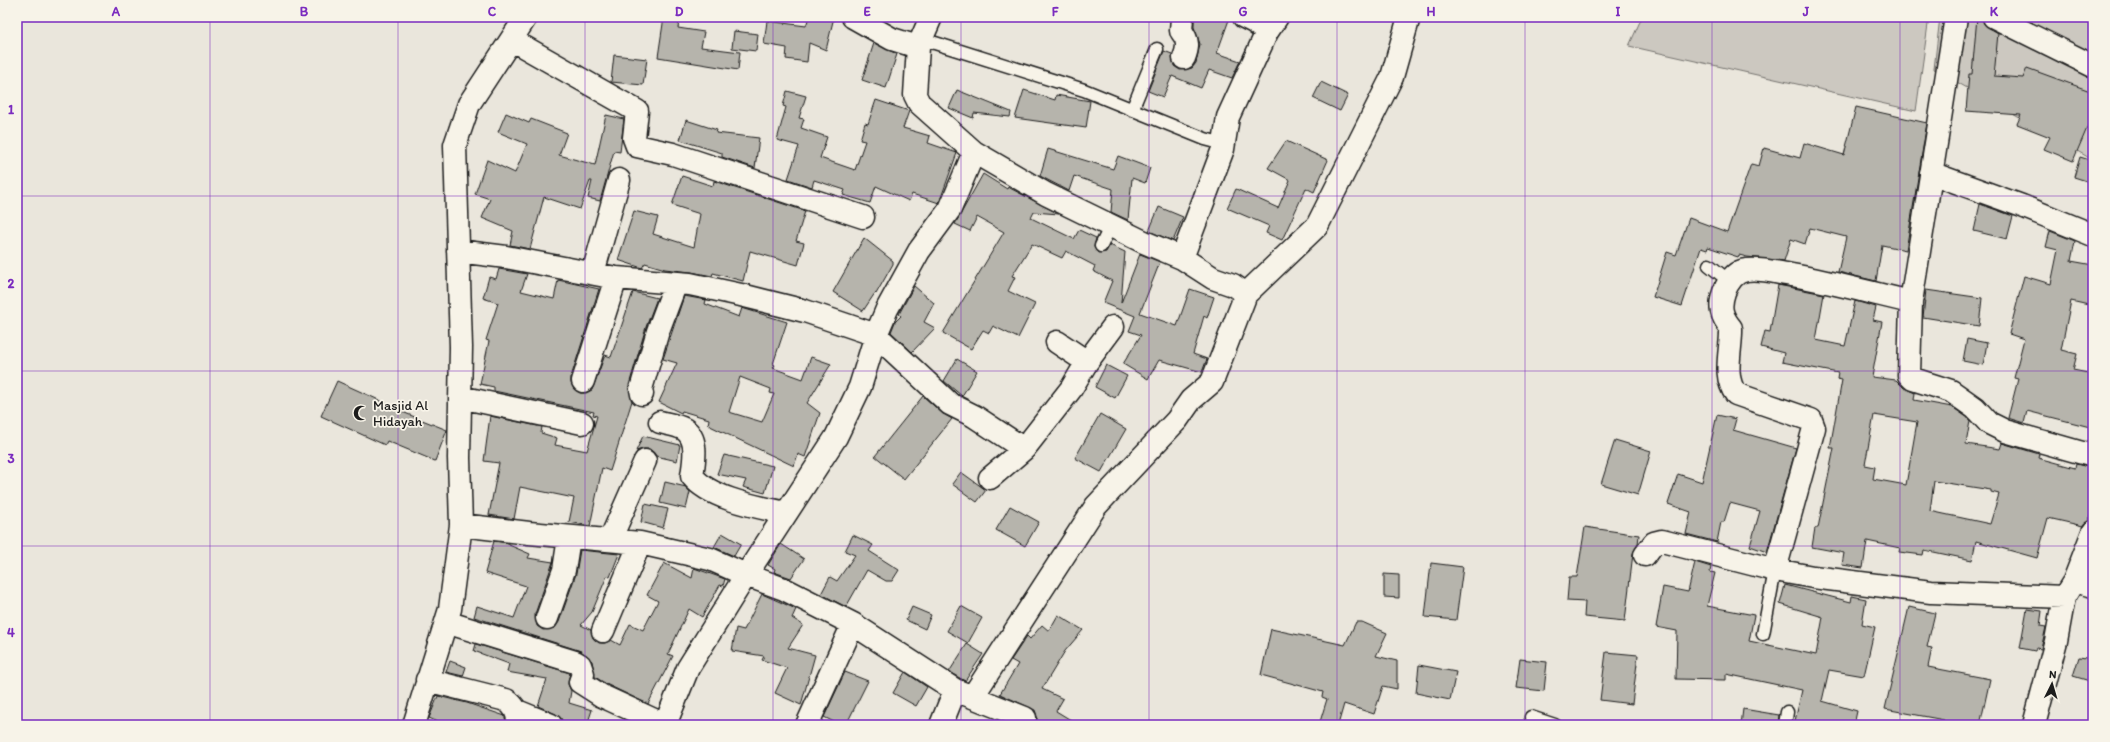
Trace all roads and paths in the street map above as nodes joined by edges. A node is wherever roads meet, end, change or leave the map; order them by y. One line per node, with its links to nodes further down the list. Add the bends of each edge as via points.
1 (526, 17): 10 (street)
2 (854, 17): 11 (street, via 892,39)
3 (931, 17): 11 (street)
4 (1182, 17): 13 (street, via 1180,31 1185,35 1188,49)
5 (1244, 17): 9 (street, via 1254,22)
6 (1409, 17): 31 (street, via 1392,77 1317,226)
7 (1956, 17): 18 (street)
8 (1994, 17): 14 (street)
9 (1272, 25): 16 (street, via 1228,117)
10 (512, 40): 20 (street, via 637,111 634,138 637,146 673,154); 24 (street, via 469,104 455,145)
11 (919, 44): 15 (lane, via 935,43 1064,83); 17 (street, via 915,95 919,103)
12 (1157, 49): 15 (lane)
13 (1184, 58)
14 (2093, 66)
15 (1132, 110): 16 (lane, via 1204,139)
16 (1224, 144): 25 (street)
17 (974, 152): 21 (street, via 1046,194); 34 (street, via 950,209 919,251 887,309)
18 (1931, 173): 22 (street); 32 (street)
19 (619, 180): 27 (street)
20 (863, 217)
21 (1111, 226): 23 (lane); 25 (street)
22 (2093, 235)
23 (1101, 246)
24 (458, 251): 27 (street); 39 (street)
25 (1182, 258): 31 (street, via 1212,278 1233,285)
26 (1709, 265): 29 (lane)
27 (593, 273): 28 (street)
28 (616, 278): 30 (street); 37 (street)
29 (1729, 281): 32 (street, via 1746,270 1774,272 1826,281); 53 (street, via 1720,310 1723,319 1731,328 1728,378 1730,386 1736,394 1811,420 1814,428)
30 (676, 283): 34 (street, via 742,295 798,309); 38 (street, via 658,331 641,389)
31 (1246, 294): 62 (street, via 1212,382 1191,400 1177,420 1096,506)
32 (1911, 302): 43 (street, via 1908,371 1913,379 1951,392 1975,408 1989,422 2006,431)
33 (1113, 327): 36 (street)
34 (876, 335): 42 (street, via 950,404 974,416); 46 (street, via 860,388 836,437)
35 (1057, 342): 36 (street)
36 (1087, 362): 42 (street, via 1071,389)
37 (583, 381)
38 (642, 394)
39 (460, 397): 41 (street); 47 (street)
40 (660, 422): 46 (street, via 683,428 687,432 695,450 692,476 704,488 746,504)
41 (582, 423)
42 (1024, 449): 45 (street)
43 (2093, 456)
44 (645, 462): 50 (street)
45 (990, 478)
46 (786, 513): 54 (street)
47 (461, 524): 49 (street); 57 (street)
48 (2093, 532): 55 (street)
49 (569, 538): 50 (street); 56 (street, via 564,570)
50 (610, 540): 51 (street)
51 (640, 543): 54 (street, via 710,559); 59 (street)
52 (1645, 555): 53 (street, via 1654,543 1662,541)
53 (1775, 570): 55 (street, via 1931,592); 60 (lane)
54 (746, 574): 58 (street, via 784,589); 69 (street, via 688,668)
55 (2077, 588): 74 (street, via 2056,641)
56 (547, 618)
57 (446, 622): 61 (street); 69 (street, via 575,662 580,665 583,674 580,682 602,696)
58 (853, 624): 62 (street); 70 (street)
59 (603, 631)
60 (1763, 634)
61 (427, 680): 64 (street, via 506,700 512,704); 67 (street)
62 (964, 693): 65 (street); 71 (street)
63 (1787, 712): 73 (lane)
64 (518, 718): 68 (street)
65 (1025, 718)
66 (1531, 718): 72 (lane)
67 (414, 725)
68 (551, 725)
69 (665, 725)
70 (808, 725)
71 (941, 725)
72 (1555, 725)
73 (1785, 725)
74 (2034, 725)

